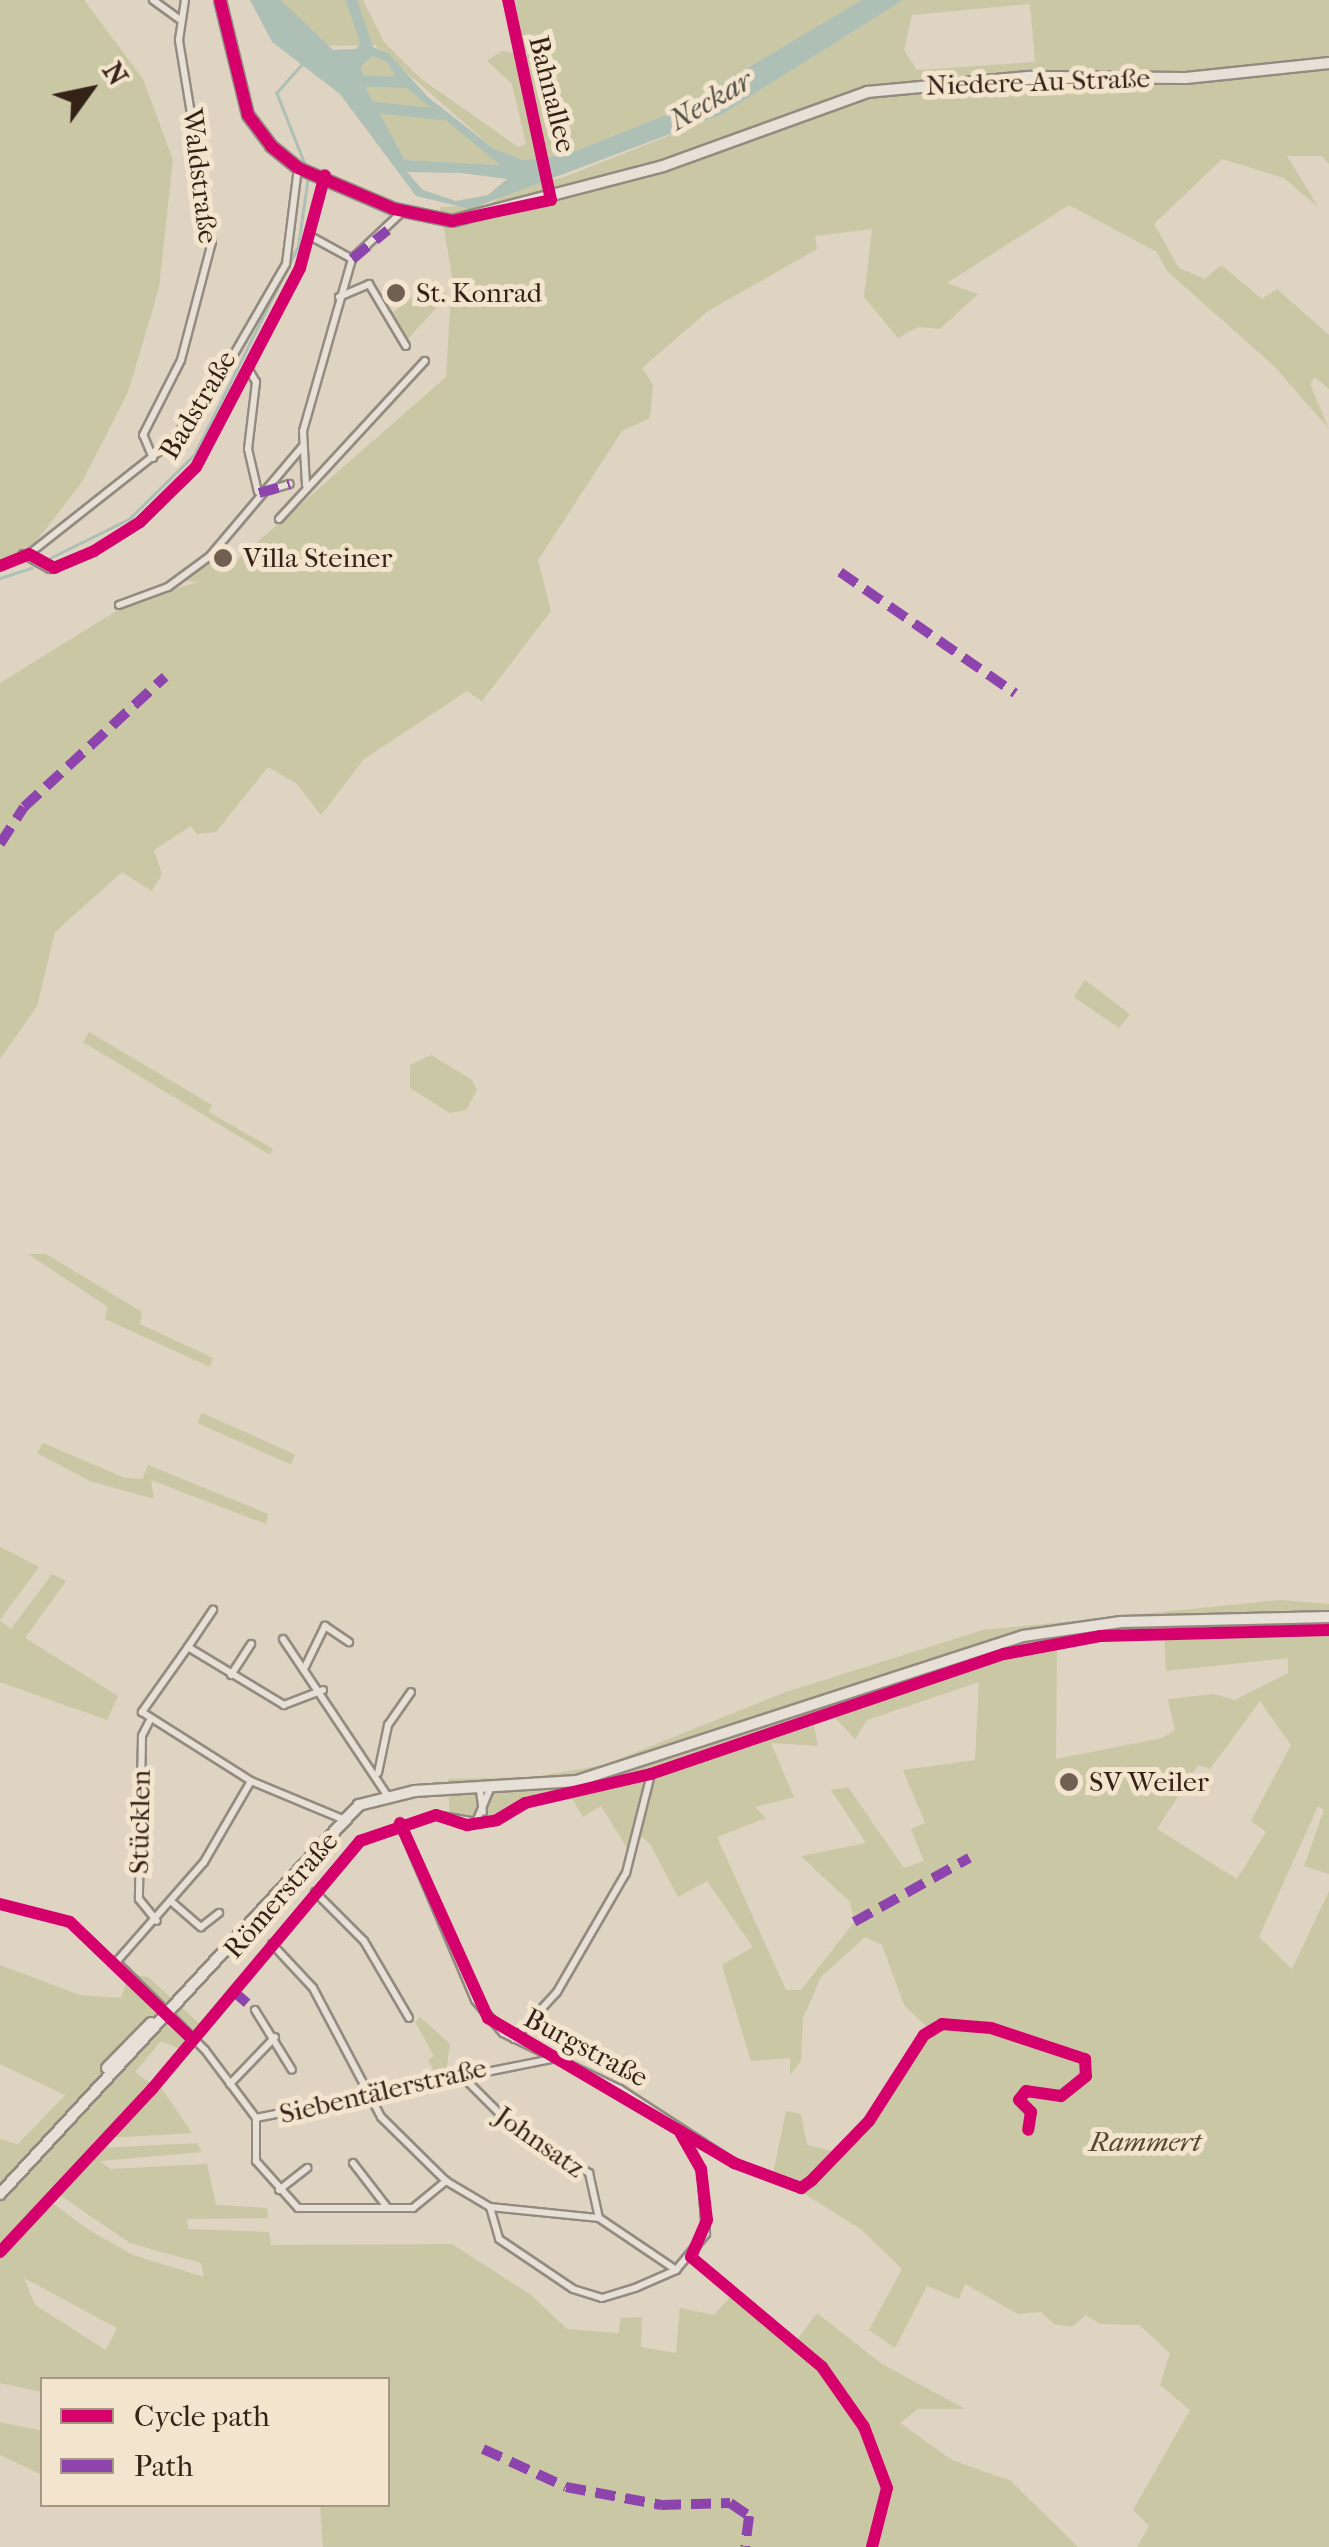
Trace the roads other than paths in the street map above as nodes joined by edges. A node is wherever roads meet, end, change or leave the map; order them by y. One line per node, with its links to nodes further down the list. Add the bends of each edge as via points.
1 (153, 0): 5 (street)
2 (186, 0): 5 (street)
3 (220, 0): 7 (main road, via 248,115)
4 (508, 0): 9 (street, Bahnallee)
5 (178, 18): 18 (street, Waldstraße, via 212,242 181,360 143,435)
6 (1329, 63): 9 (main road, Niedere-Au-Straße, via 1186,78 1019,77 867,92)
7 (301, 168): 8 (main road, Niedere-Au-Straße); 18 (street, via 286,264 215,386)
8 (322, 174): 10 (main road, Niedere-Au-Straße); 11 (street, Badstraße)
9 (550, 194): 10 (main road, Niedere-Au-Straße, via 452,221)
10 (402, 212): 12 (street)
11 (312, 237): 12 (street); 16 (street, Badstraße)
12 (352, 259): 13 (street)
13 (339, 297): 14 (street, via 369,284); 17 (street)
14 (406, 346)
15 (425, 361): 20 (street)
16 (249, 370): 18 (street, Badstraße, via 196,467 156,508 110,542 54,568 26,554); 21 (street, via 256,382 248,448)
17 (303, 446): 20 (street); 21 (street)
18 (153, 458)
19 (290, 484): 21 (street)
20 (306, 485): 22 (street)
21 (259, 494): 23 (street, via 186,577)
22 (279, 519)
23 (119, 605)
24 (213, 1610): 29 (street)
25 (1329, 1617): 38 (main road, via 1121,1622 1023,1636 894,1672 606,1774)
26 (283, 1639): 30 (street)
27 (350, 1642): 30 (street, via 325,1626)
28 (251, 1644): 31 (street)
29 (188, 1647): 31 (street); 34 (street, via 142,1712)
30 (305, 1667): 32 (street)
31 (231, 1676): 32 (street, via 284,1706)
32 (323, 1690): 35 (street)
33 (411, 1692): 35 (street, via 388,1724)
34 (151, 1718): 37 (street); 45 (street, Stücklen, via 142,1736 138,1900)
35 (378, 1773): 39 (street)
36 (651, 1774): 51 (street, via 626,1873 558,1992)
37 (250, 1781): 40 (street); 43 (street)
38 (484, 1791): 39 (main road); 41 (street, Römerstraße, via 483,1814 468,1824 436,1814)
39 (387, 1795): 40 (main road)
40 (340, 1818): 48 (main road)
41 (400, 1823): 42 (street, Römerstraße, via 360,1841); 51 (street, Burgstraße, via 475,2000)
42 (315, 1892): 46 (street, Römerstraße); 49 (street, via 364,1940)
43 (173, 1903): 44 (street, via 201,1926); 45 (street)
44 (219, 1912)
45 (157, 1921): 48 (street, Siebentälerstraße, via 116,1962)
46 (272, 1944): 52 (street, Römerstraße); 57 (street, via 313,1988)
47 (255, 2010): 50 (street, Siebentälerstraße)
48 (160, 2014): 52 (street, Siebentälerstraße); 65 (main road)
49 (409, 2018)
50 (275, 2038): 54 (street, Siebentälerstraße); 56 (street)
51 (514, 2039): 53 (street, Burgstraße)
52 (193, 2040): 56 (street, Siebentälerstraße)
53 (552, 2059): 55 (street, Siebentälerstraße); 59 (street, Burgstraße, via 620,2089)
54 (292, 2070)
55 (461, 2075): 57 (street, Siebentälerstraße); 68 (street, Johnsatz, via 511,2124 589,2173)
56 (230, 2084): 58 (street, Siebentälerstraße)
57 (370, 2098): 58 (street, Siebentälerstraße); 62 (street)
58 (256, 2118): 64 (street, via 256,2161)
59 (681, 2134): 63 (street, Burgstraße); 69 (street, via 701,2169 707,2220 701,2246)
60 (353, 2163): 67 (street)
61 (307, 2168): 64 (street)
62 (446, 2181): 66 (street); 67 (street, via 424,2206)
63 (801, 2188)
64 (279, 2190): 67 (street, via 309,2211)
65 (0, 2194)
66 (490, 2207): 68 (street); 69 (street, via 499,2239 586,2295 602,2298)
67 (388, 2208)
68 (599, 2218): 69 (street)
69 (676, 2270)

